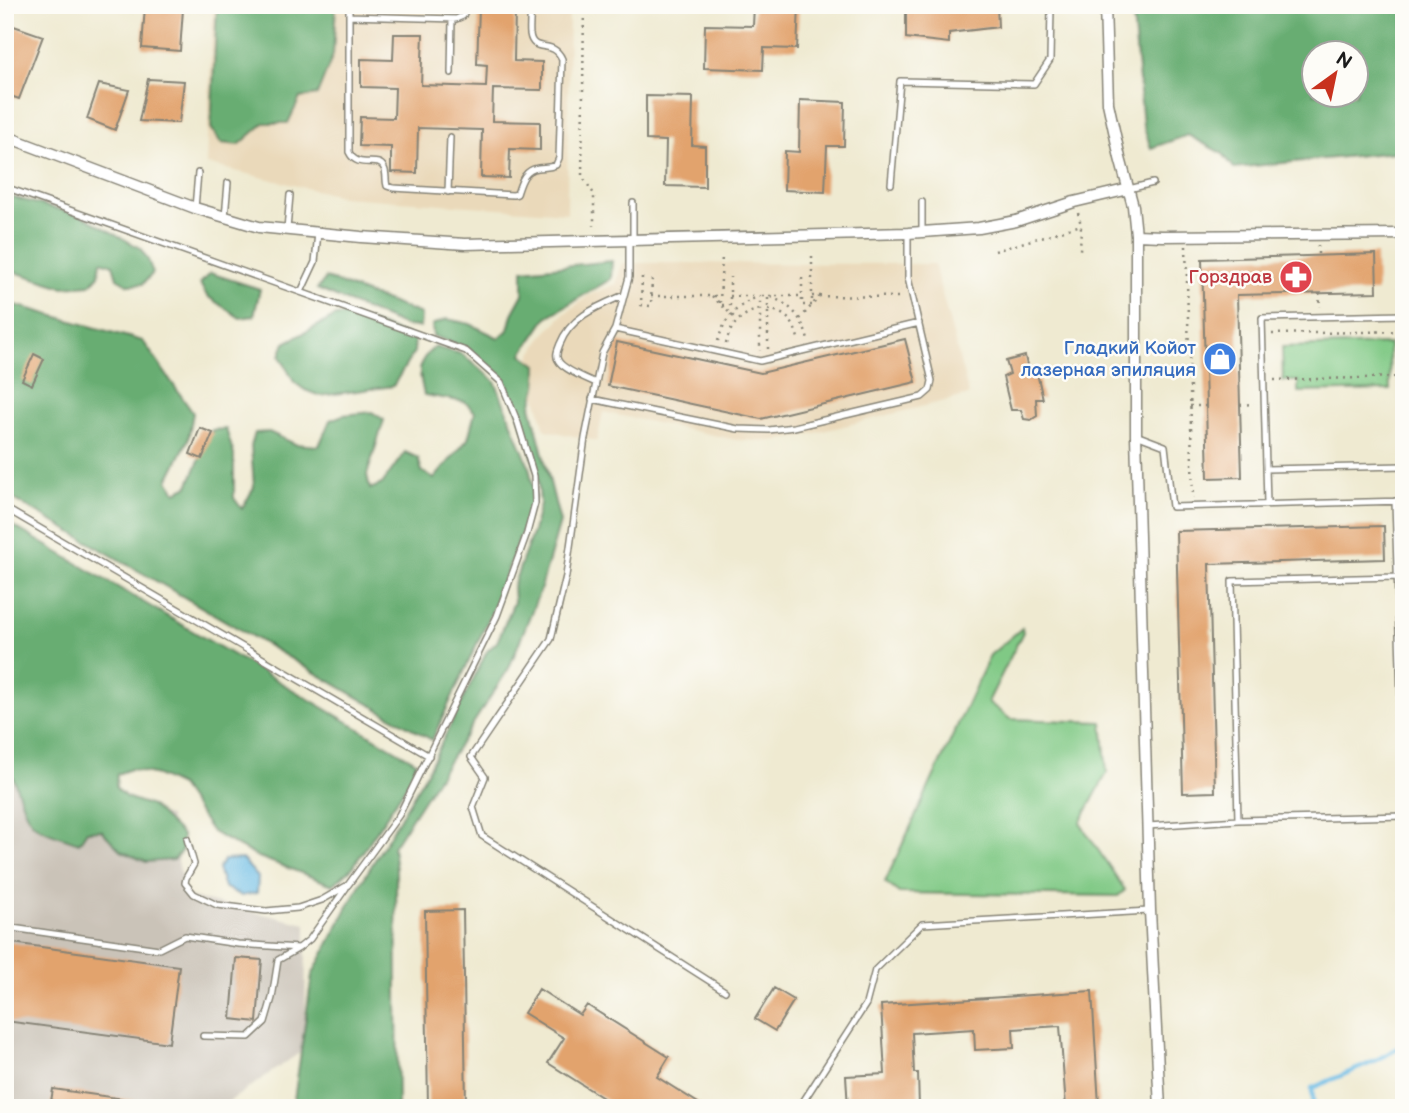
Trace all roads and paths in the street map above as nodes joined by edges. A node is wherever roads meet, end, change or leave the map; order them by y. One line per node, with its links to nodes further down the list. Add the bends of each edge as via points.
1 (349, 5): 6 (lane)
2 (467, 5): 7 (lane, via 463,16)
3 (531, 5): 17 (lane, via 533,43 551,47 562,59 556,165 529,171 513,195)
4 (584, 5): 25 (path, via 582,176 594,194)
5 (1105, 7): 14 (lane, via 1051,8 1050,60 1034,84 900,81); 16 (street, via 1108,103)
6 (349, 16): 7 (lane); 17 (lane, via 352,159 383,165 387,186)
7 (452, 19): 8 (lane)
8 (451, 73)
9 (5, 136): 21 (street)
10 (450, 137): 17 (lane)
11 (198, 173): 21 (lane)
12 (228, 183): 23 (lane)
13 (1153, 183): 16 (lane)
14 (891, 184)
15 (5, 187): 42 (lane)
16 (1129, 189): 27 (street, via 1016,221); 31 (street)
17 (448, 192)
18 (290, 195): 26 (lane)
19 (922, 202): 27 (lane)
20 (634, 203): 33 (lane)
21 (195, 208): 23 (street)
22 (1077, 213): 24 (path)
23 (225, 217): 26 (street)
24 (1080, 225): 34 (path); 35 (path)
25 (594, 226)
26 (287, 229): 28 (street)
27 (922, 232): 29 (street)
28 (318, 233): 33 (street, via 465,244); 42 (lane, via 316,262)
29 (908, 233): 33 (street); 54 (lane)
30 (1401, 234): 32 (street); 60 (path)
31 (1136, 235): 32 (street); 84 (street)
32 (1185, 235): 83 (path)
33 (631, 239): 44 (lane)
34 (995, 251)
35 (1080, 251)
36 (812, 255): 52 (path)
37 (722, 256): 47 (path)
38 (642, 277): 45 (path, via 641,305 651,306)
39 (652, 277): 45 (path)
40 (730, 277): 48 (path)
41 (802, 278): 51 (path)
42 (301, 292): 93 (lane, via 466,351 501,382 534,476 535,503 497,616)
43 (1319, 293): 61 (path)
44 (624, 295): 67 (lane); 78 (lane, via 573,323 557,353 563,366)
45 (651, 296): 46 (path)
46 (712, 296): 47 (path); 55 (path)
47 (720, 296): 55 (path)
48 (730, 296): 49 (path); 55 (path, via 730,305)
49 (760, 296): 50 (path); 57 (path); 59 (path)
50 (768, 296): 51 (path); 58 (path); 64 (path, via 792,308)
51 (803, 296): 56 (path, via 803,305)
52 (812, 296): 53 (path); 56 (path)
53 (820, 296): 54 (path); 56 (path)
54 (912, 297): 66 (lane)
55 (721, 304): 59 (path)
56 (812, 305): 64 (path)
57 (760, 309): 62 (path); 65 (path)
58 (768, 309): 63 (path); 72 (path, via 789,318)
59 (731, 314): 65 (path); 71 (path, via 718,338)
60 (1403, 315): 61 (lane)
61 (1320, 317): 69 (lane, via 1262,318)
62 (760, 318): 63 (path); 75 (path)
63 (768, 318): 74 (path)
64 (800, 318): 70 (path)
65 (737, 320): 73 (path, via 726,340)
66 (919, 323): 70 (lane); 79 (lane, via 932,381 922,397 794,427 738,429)
67 (615, 329): 71 (lane); 78 (lane, via 602,353)
68 (1404, 331): 69 (path)
69 (1262, 334): 77 (lane)
70 (811, 349): 72 (lane)
71 (717, 351): 73 (lane)
72 (801, 351): 74 (lane)
73 (725, 353): 75 (lane)
74 (768, 359): 75 (lane)
75 (760, 361)
76 (1404, 376): 77 (path)
77 (1263, 380): 80 (lane)
78 (596, 383): 79 (lane)
79 (593, 399): 103 (lane, via 566,576 551,639 471,757 485,777 473,807 482,836)
80 (1264, 404): 82 (path); 86 (lane)
81 (1206, 405): 83 (path)
82 (1240, 405)
83 (1190, 406): 90 (path)
84 (1136, 435): 90 (lane, via 1165,446 1172,507); 97 (street)
85 (1404, 466): 86 (lane)
86 (1266, 469): 89 (lane)
87 (1395, 501): 88 (lane); 89 (lane); 92 (lane)
88 (1404, 501)
89 (1267, 504): 90 (lane)
90 (1193, 506)
91 (5, 508): 93 (lane)
92 (1397, 577): 94 (lane); 96 (lane, via 1231,581)
93 (429, 756): 99 (lane, via 399,815)
94 (1404, 799)
95 (1404, 816): 96 (lane)
96 (1238, 820): 97 (lane)
97 (1148, 826): 100 (street)
98 (187, 839): 99 (lane, via 194,864 185,883 194,894 217,905 266,911 299,908)
99 (348, 885): 102 (lane)
100 (1150, 911): 105 (lane, via 922,924 874,970 866,1004); 106 (street)
101 (5, 927): 102 (lane, via 159,949 185,936)
102 (299, 948): 104 (lane, via 278,960 265,1022 249,1037)
103 (725, 990)
104 (203, 1036)
105 (799, 1108)
106 (1160, 1108)

